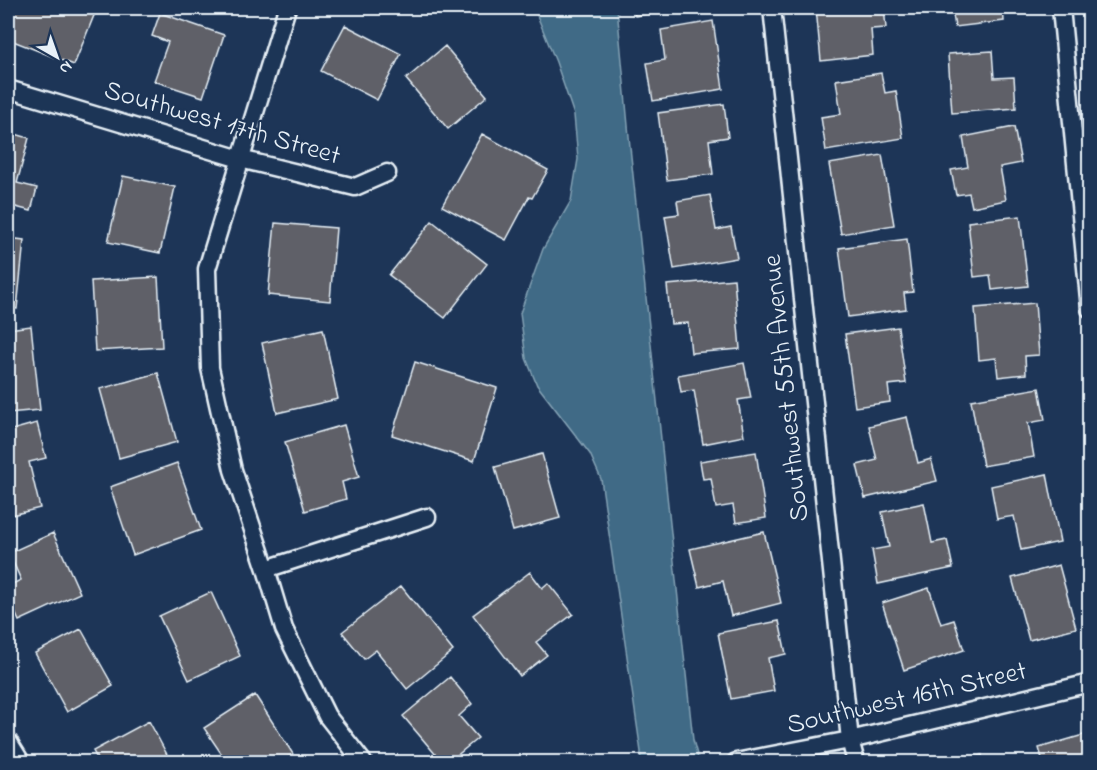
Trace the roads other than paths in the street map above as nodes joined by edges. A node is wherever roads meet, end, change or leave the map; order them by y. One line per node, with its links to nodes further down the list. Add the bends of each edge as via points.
1 (287, 8): 5 (street)
2 (772, 8): 11 (street, Southwest 55th Avenue)
3 (1060, 8): 7 (street)
4 (8, 89): 5 (street, Southwest 17th Street)
5 (240, 159): 6 (street, Southwest 17th Street, via 356,187); 9 (street, via 207,269 210,368 233,470)
6 (387, 173)
7 (1089, 309)
8 (428, 517): 9 (street)
9 (266, 569): 14 (street, via 284,629 327,716)
10 (1089, 682): 11 (street, Southwest 16th Street)
11 (850, 740): 15 (street, Southwest 16th Street); 16 (street, Southwest 55th Avenue)
12 (8, 741): 13 (street)
13 (21, 762)
14 (363, 762)
15 (736, 762)
16 (856, 762)

